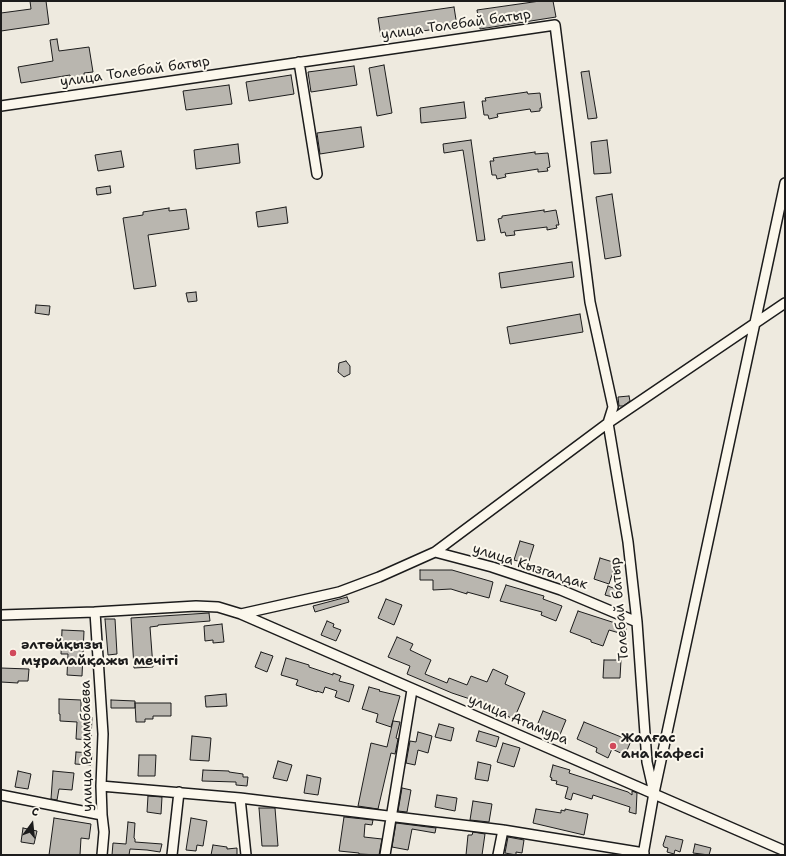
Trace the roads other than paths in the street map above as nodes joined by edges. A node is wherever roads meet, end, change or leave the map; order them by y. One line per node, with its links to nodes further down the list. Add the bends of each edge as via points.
1 (300, 62): 2 (street, улица Толебай батыр); 3 (street); 7 (street, улица Толебай батыр, via 555,25 590,302 613,407)
2 (1, 106)
3 (318, 174)
4 (785, 183): 6 (street)
5 (785, 303): 6 (street)
6 (755, 323): 7 (street); 16 (street)
7 (608, 423): 8 (street); 12 (street, Толебай батыр, via 628,542)
8 (435, 552): 10 (street, via 339,592); 12 (street, улица Кызгалдак, via 492,567 561,590)
9 (95, 612): 10 (street, улица Атамура, via 196,606 218,607); 11 (street, улица Атамура); 14 (street, улица Рахимбаева, via 103,734)
10 (241, 614): 13 (street, улица Атамура)
11 (1, 615)
12 (637, 622): 16 (street, Толебай батыр, via 647,762)
13 (412, 690): 16 (street, улица Атамура); 20 (street)
14 (101, 786): 15 (street); 19 (street, улица Рахимбаева)
15 (179, 792): 18 (street); 25 (street)
16 (654, 793): 22 (street, улица Атамура); 23 (street)
17 (1, 795): 19 (street)
18 (240, 798): 20 (street); 26 (street)
19 (102, 815): 24 (street, улица Рахимбаева)
20 (391, 816): 21 (street); 27 (street)
21 (503, 830): 23 (street); 28 (street)
22 (785, 851)
23 (643, 854)
24 (102, 855)
25 (172, 855)
26 (246, 855)
27 (385, 855)
28 (498, 855)

